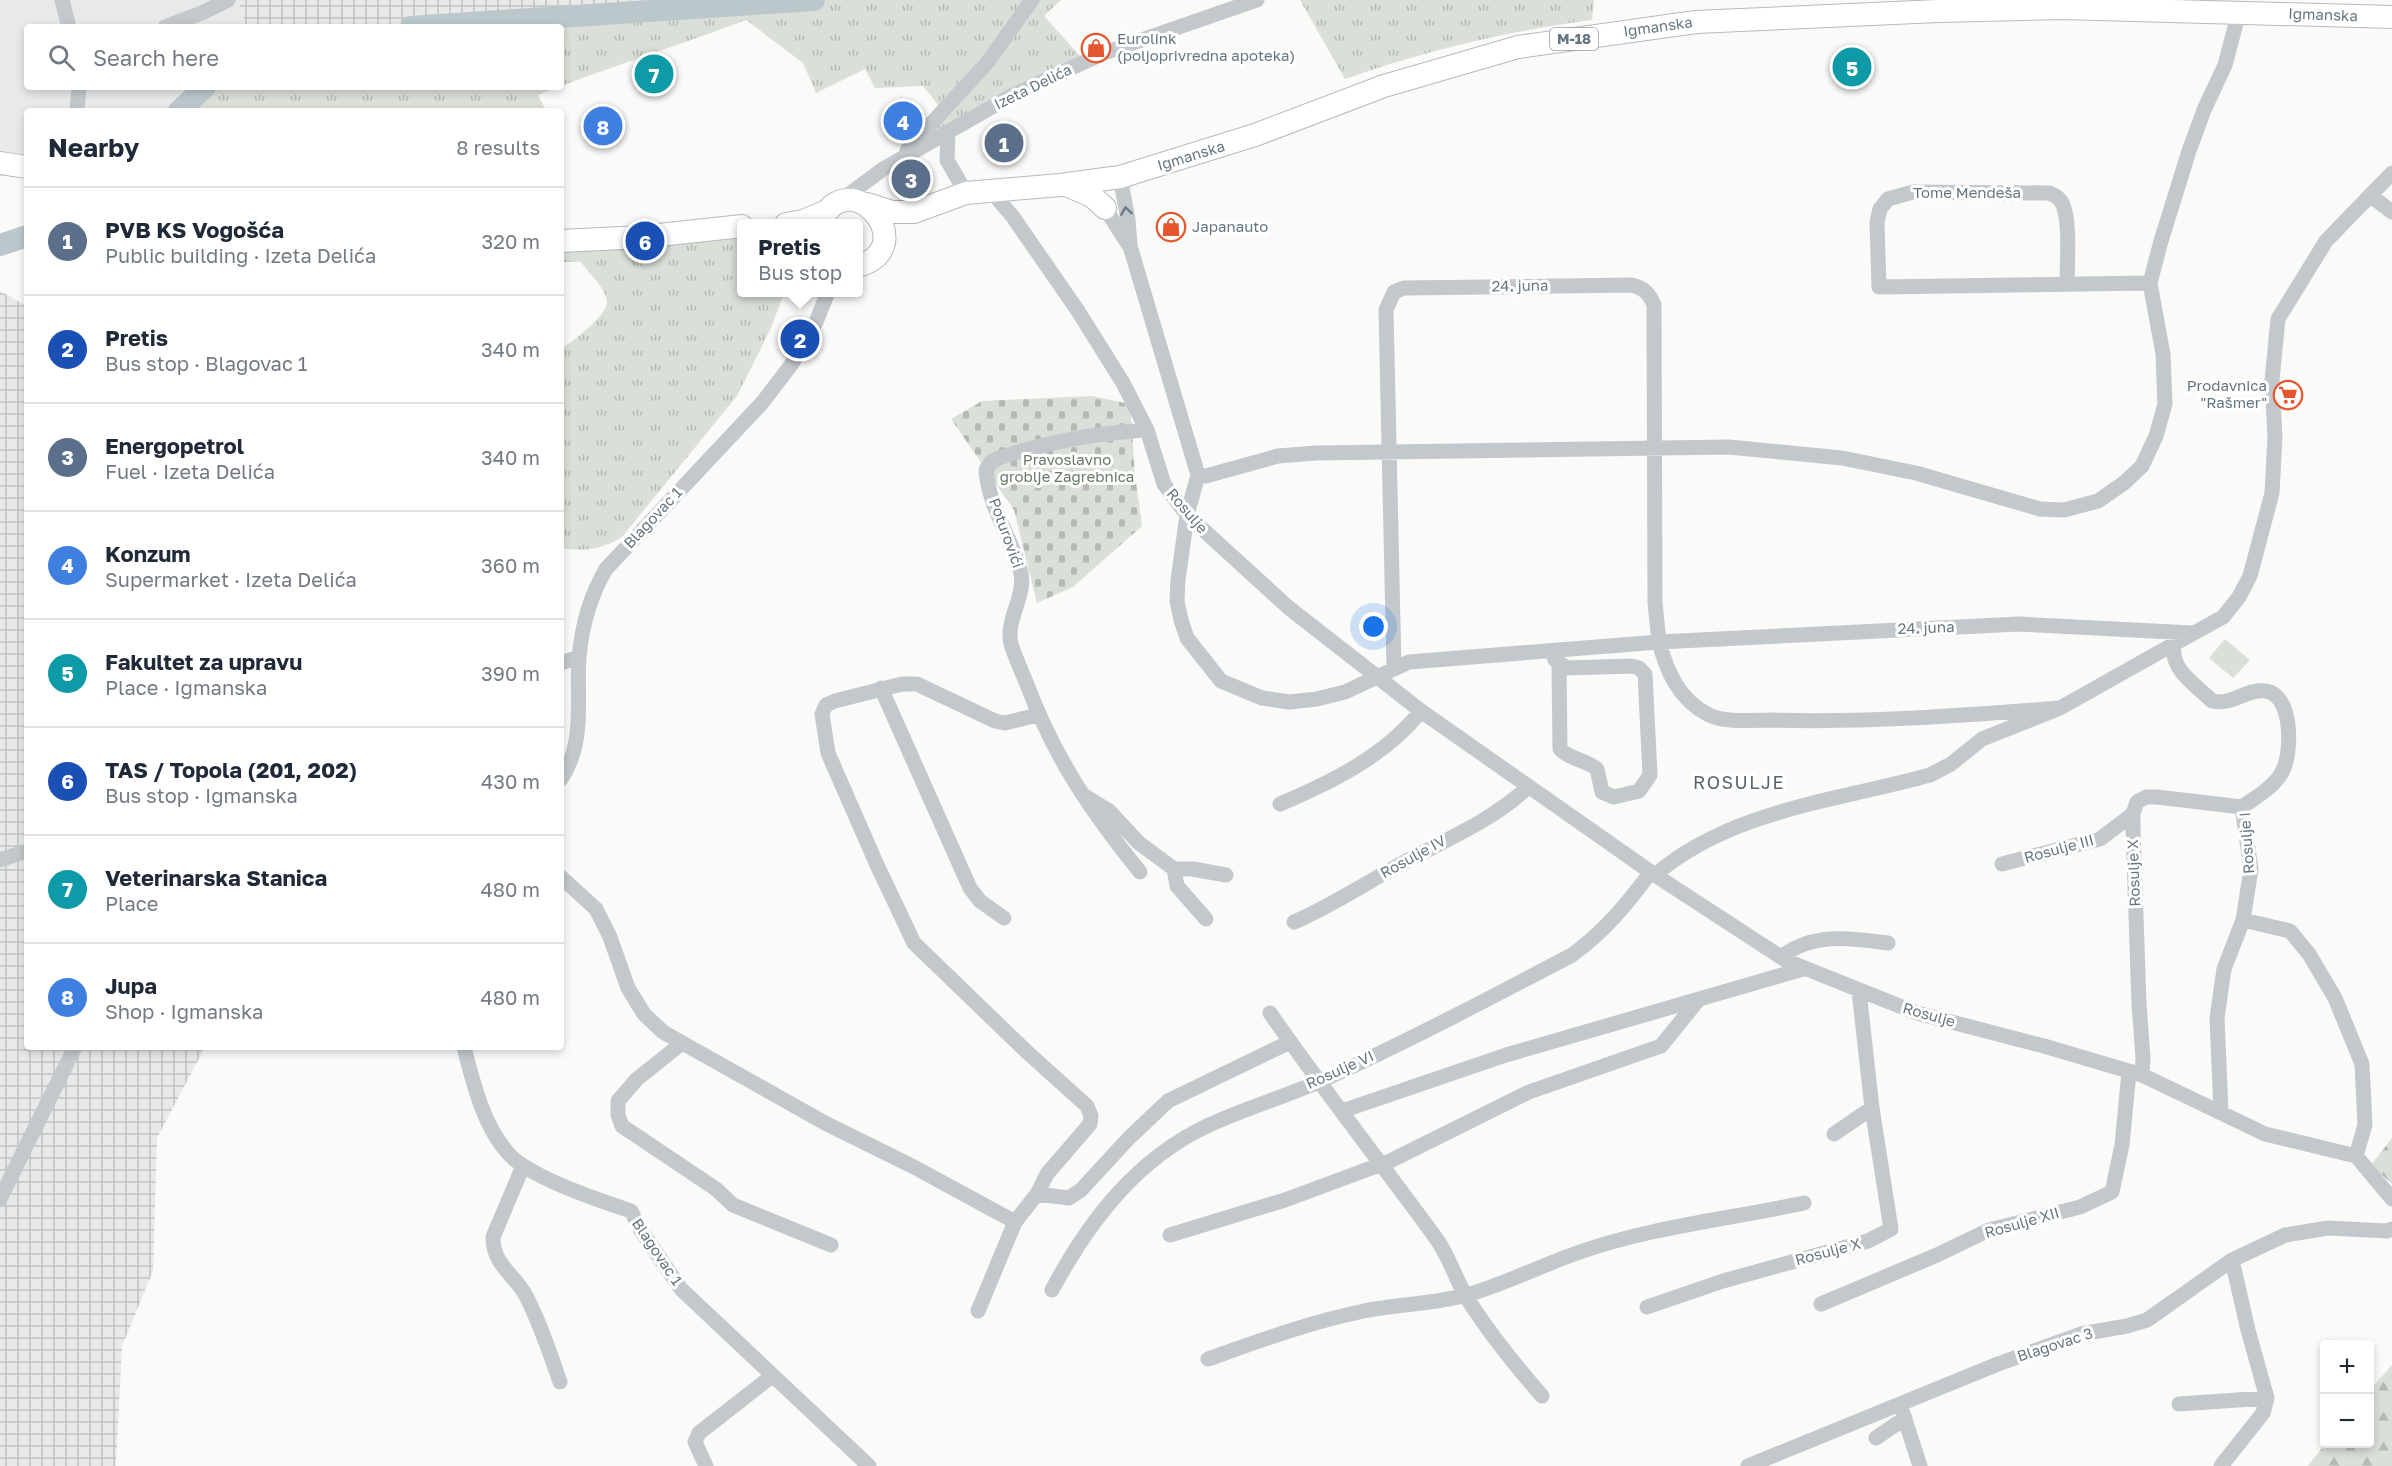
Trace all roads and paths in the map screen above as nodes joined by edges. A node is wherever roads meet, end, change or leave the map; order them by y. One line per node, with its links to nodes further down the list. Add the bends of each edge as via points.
1 (62, 0): 9 (street)
2 (228, 0): 10 (street)
3 (1257, 0): 13 (street, Izeta Delića, via 1104,53 1013,94)
4 (1960, 0): 6 (street)
5 (1030, 5): 14 (street, via 987,63)
6 (1938, 11): 7 (main road, Igmanska / M-18, via 2062,8); 18 (main road, Igmanska / M-18, via 1696,22 1518,47 1384,87 1255,135)
7 (2239, 12): 8 (main road, Igmanska / M-18); 37 (street, via 2225,65 2189,151)
8 (2392, 17)
9 (68, 24)
10 (173, 24)
11 (79, 90): 12 (street)
12 (76, 108)
13 (948, 133): 14 (street, Izeta Delića); 23 (street, via 947,160)
14 (899, 159): 19 (street, Izeta Delića)
15 (0, 163): 16 (main road)
16 (24, 167)
17 (2392, 173): 24 (street)
18 (1120, 177): 20 (main road, Igmanska / M-18); 34 (street, one-way to 18)
19 (867, 180): 25 (street); 29 (street, Izeta Delića)
20 (1098, 181): 21 (main road, Igmanska / M-18); 26 (street)
21 (1064, 185): 22 (main road, Igmanska / M-18); 26 (main road, via 1092,196)
22 (990, 190): 23 (main road, Igmanska / M-18); 39 (street, Rosulje, via 1078,311)
23 (966, 193): 27 (main road, Igmanska / M-18)
24 (2370, 195): 28 (street); 44 (street, via 2326,241 2278,318 2272,380 2272,493 2267,518 2250,576 2239,597 2223,617)
25 (865, 204): 27 (main road, Igmanska / M-18, via 892,212); 29 (main road, M-18, via 853,200); 33 (main road, via 882,222)
26 (1105, 208): 34 (street)
27 (914, 212): 33 (main road, Igmanska / M-18)
28 (2392, 212)
29 (826, 214): 30 (main road, M-18)
30 (812, 219)
31 (737, 226): 32 (main road)
32 (564, 241)
33 (882, 245): 35 (main road, M-18, via 874,258)
34 (1130, 246): 42 (street)
35 (863, 264)
36 (2067, 283): 36 (street, Tome Mendeša, via 2065,217 2057,196 1913,192 1888,199 1880,209 1879,287); 37 (street, Tome Mendeša)
37 (2150, 283): 40 (street, via 2163,354 2165,404 2142,466 2090,505 2040,509 1916,473 1842,458 1729,447)
38 (826, 297): 47 (street, Blagovac 1, via 791,365 762,403 606,569 593,591)
39 (1147, 430): 43 (street, Rosulje, via 1164,484); 55 (street, Poturovići, via 1112,432 1050,444 999,458 986,470 1020,568 1022,592 1011,643)
40 (1654, 448): 41 (street); 41 (street, 24. juna, via 1654,305 1650,294 1632,285 1404,288 1394,292 1386,310); 45 (street, 24. juna)
41 (1388, 451): 42 (street, via 1278,456); 50 (street)
42 (1198, 475): 43 (street)
43 (1187, 515): 51 (street, Rosulje, via 1289,608); 51 (street, via 1177,601 1187,638 1221,681 1262,698 1289,702 1345,692)
44 (2192, 633): 45 (street, 24. juna, via 2019,624); 46 (street)
45 (1659, 642): 48 (street); 53 (street, 24. juna, via 1668,671 1688,702 1710,716 1834,722)
46 (2174, 644): 53 (street); 60 (street, Rosulje I, via 2172,653 2179,670 2212,701 2266,691 2274,693 2285,710 2291,741 2283,771)
47 (579, 657): 49 (street); 56 (street, Blagovac 1, via 579,724)
48 (1555, 658): 48 (street, via 1568,668 1631,666 1645,674 1650,775 1639,791 1614,796 1602,792 1597,769 1560,749); 50 (street, via 1408,662)
49 (564, 662)
50 (1394, 668): 51 (street)
51 (1378, 677): 54 (street, Rosulje)
52 (881, 688): 55 (street, via 917,684 1005,723); 70 (street, via 970,888 980,901); 93 (street, via 826,705 822,722 828,753 906,929 922,951 1087,1106 1091,1116 1090,1124 1047,1174)
53 (2060, 708): 67 (street, via 1982,739 1930,776 1722,831)
54 (1421, 711): 57 (street, Rosulje); 59 (street, via 1386,746 1356,767)
55 (1038, 715): 58 (street, Poturovići)
56 (564, 775)
57 (1528, 787): 67 (street, Rosulje); 73 (street, Rosulje IV, via 1510,805)
58 (1080, 793): 65 (street, via 1109,811 1139,843); 66 (street, Poturovići)
59 (1280, 804)
60 (2242, 807): 61 (street, Rosulje III, via 2146,797 2137,802); 72 (street, Rosulje I, via 2252,869)
61 (2133, 814): 64 (street, Rosulje III, via 2100,839); 84 (street, Rosulje X, via 2144,1058)
62 (24, 852): 63 (street)
63 (0, 860)
64 (2002, 864)
65 (1174, 869): 68 (street); 71 (street, via 1178,886)
66 (1140, 872)
67 (1653, 874): 75 (street, Rosulje); 85 (street, Rosulje VI, via 1618,916 1572,955)
68 (1226, 875)
69 (564, 880): 81 (street, via 596,909 628,988 644,1014)
70 (1004, 918)
71 (1206, 919)
72 (2242, 920): 88 (street, Rosulje I, via 2224,969 2217,1018); 90 (street, via 2290,931 2335,998 2362,1064 2365,1125)
73 (1294, 922)
74 (1888, 943): 75 (street, via 1841,937 1815,940)
75 (1781, 957): 76 (street, Rosulje)
76 (1803, 969): 77 (street, Rosulje); 78 (street)
77 (1859, 991): 84 (street, Rosulje, via 1917,1013); 86 (street, Rosulje X)
78 (1699, 999): 87 (street, via 1506,1055); 91 (street, via 1661,1046 1529,1092)
79 (1270, 1013): 80 (street)
80 (1290, 1042): 85 (street); 93 (street, via 1168,1101 1069,1198)
81 (681, 1044): 97 (street); 100 (street, via 637,1079 618,1101 622,1126 716,1189 733,1205)
82 (74, 1050): 94 (street)
83 (465, 1050): 92 (street, Blagovac 1, via 476,1095 489,1124 502,1146)
84 (2136, 1073): 88 (street, Rosulje); 104 (street, Rosulje XII, via 2112,1192 2080,1207 1989,1230)
85 (1318, 1082): 87 (street); 102 (street, Rosulje VI, via 1208,1126 1163,1151 1109,1202 1073,1251)
86 (1872, 1108): 89 (street); 105 (street, Rosulje X, via 1891,1229 1868,1242)
87 (1342, 1111): 91 (street)
88 (2221, 1113): 90 (street, via 2265,1134)
89 (1834, 1134)
90 (2356, 1156): 95 (street)
91 (1380, 1164): 99 (street, via 1285,1200); 103 (street, via 1440,1244)
92 (524, 1166): 108 (street, Blagovac 1, via 631,1211 681,1289); 109 (street, via 493,1237 493,1247 499,1263 525,1293)
93 (1037, 1194): 97 (street)
94 (0, 1198)
95 (2392, 1199)
96 (1804, 1203): 103 (street, via 1679,1226 1578,1252)
97 (1015, 1222): 106 (street)
98 (2392, 1228): 101 (street, Blagovac 3, via 2328,1228 2285,1235)
99 (1170, 1235)
100 (831, 1245)
101 (2232, 1260): 111 (street); 113 (street, Blagovac 3, via 2147,1320 2080,1334 1998,1364)
102 (1052, 1290)
103 (1465, 1296): 107 (street, via 1365,1311 1291,1330); 110 (street)
104 (1821, 1304)
105 (1647, 1306)
106 (978, 1311)
107 (1208, 1359)
108 (772, 1376): 115 (street, via 699,1433 696,1442); 116 (street, Blagovac 1)
109 (560, 1382)
110 (1542, 1396)
111 (2267, 1398): 112 (street); 119 (street, via 2263,1413)
112 (2179, 1404)
113 (1903, 1411): 114 (street); 117 (street, Blagovac 3); 118 (street)
114 (1876, 1438)
115 (706, 1466)
116 (869, 1466)
117 (1748, 1466)
118 (1920, 1466)
119 (2221, 1466)

